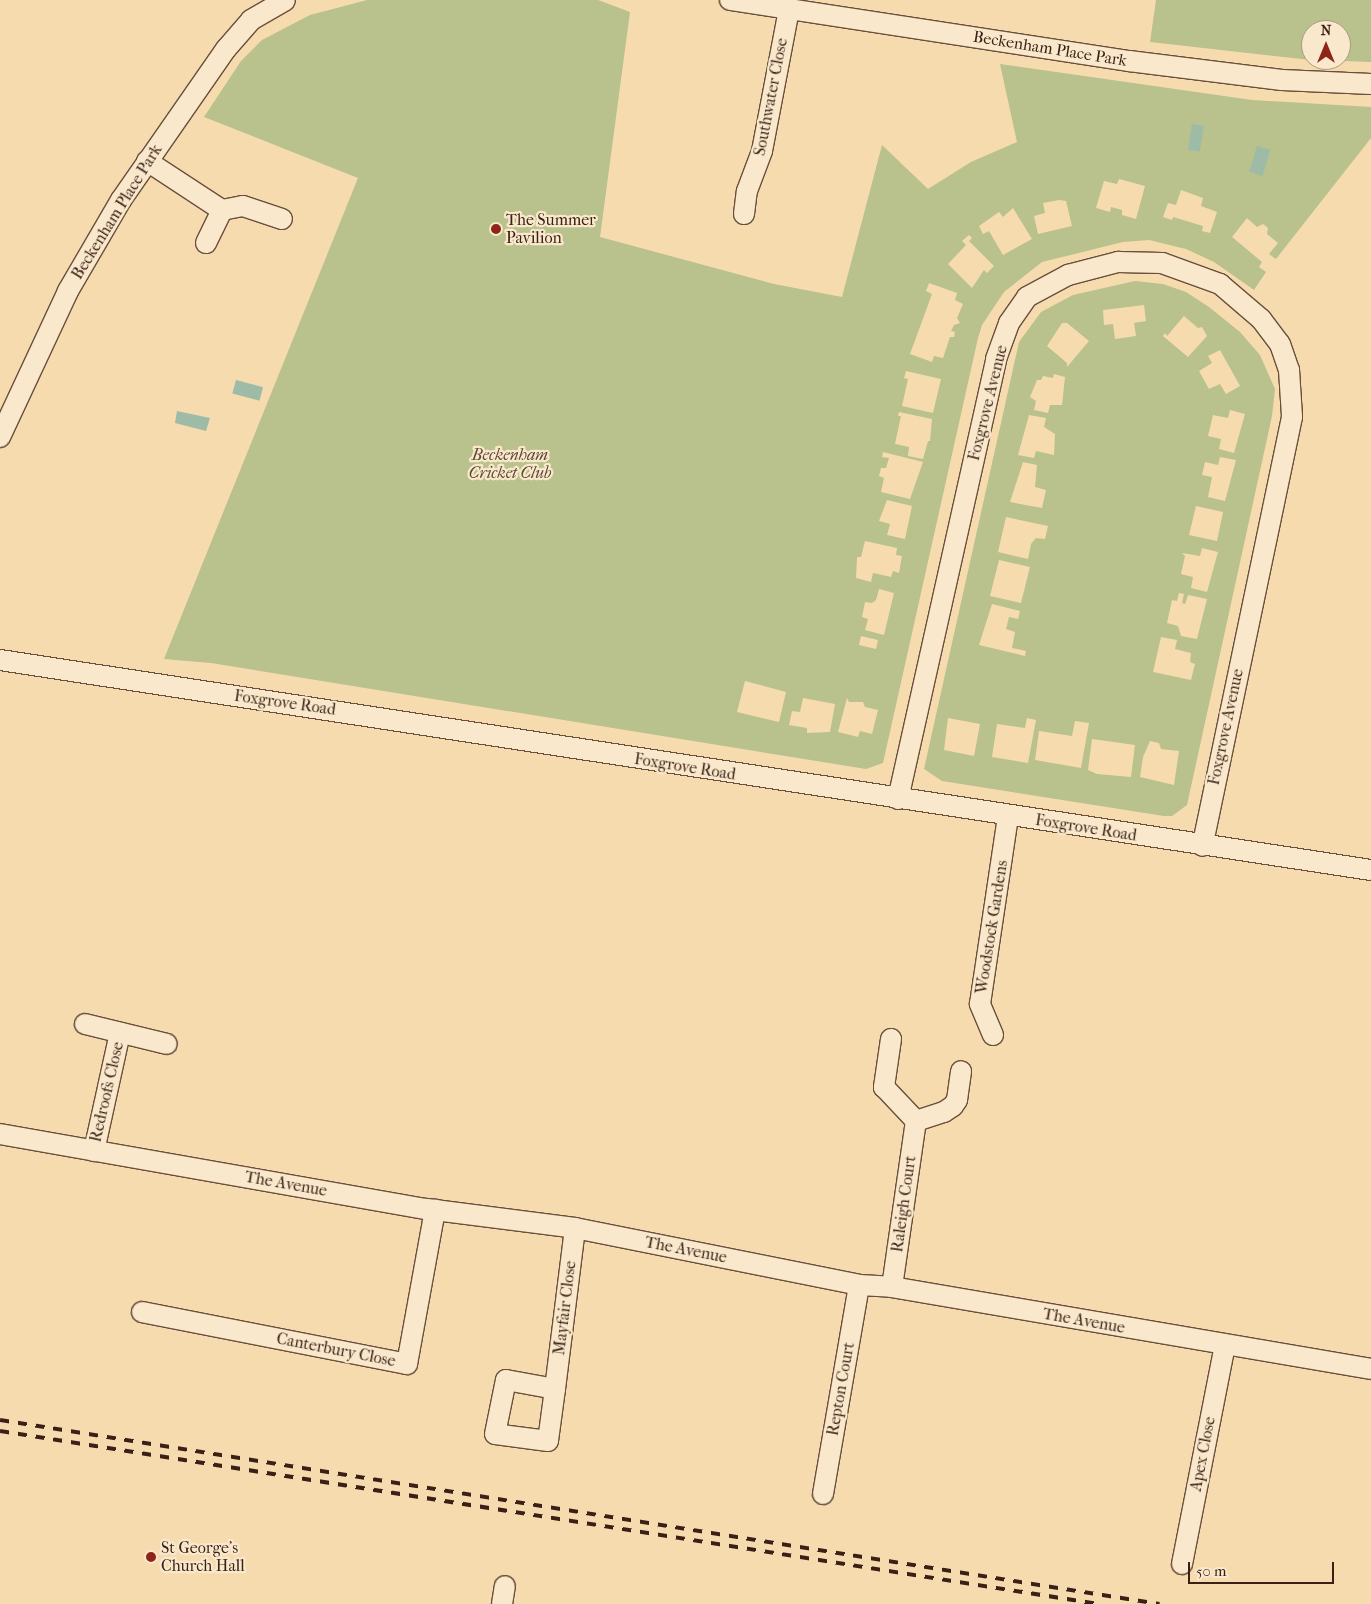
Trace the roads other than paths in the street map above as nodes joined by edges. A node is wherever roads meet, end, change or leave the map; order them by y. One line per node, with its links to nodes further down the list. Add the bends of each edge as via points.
1 (285, 0): 3 (street, Beckenham Place Park)
2 (730, 0): 4 (street, Beckenham Place Park)
3 (264, 4): 6 (street, Beckenham Place Park, via 226,48)
4 (789, 9): 5 (street, Beckenham Place Park, via 1139,62 1282,80); 8 (street, Southwater Close, via 762,151 747,191)
5 (1371, 84)
6 (147, 161): 7 (street); 11 (street, Beckenham Place Park, via 80,269)
7 (222, 210): 9 (street, via 243,206); 10 (street)
8 (744, 214)
9 (282, 219)
10 (206, 243)
11 (0, 437)
12 (0, 660): 13 (street, Foxgrove Road)
13 (898, 799): 14 (street, Foxgrove Road); 15 (street, Foxgrove Avenue, via 996,359 1009,323 1027,298 1068,275 1118,262 1162,263 1220,284 1261,319 1280,344 1289,370 1292,417)
14 (1008, 817): 15 (street, Foxgrove Road); 19 (street, Woodstock Gardens, via 980,1004)
15 (1202, 846): 16 (street, Foxgrove Road)
16 (1371, 870)
17 (85, 1024): 18 (street, Redroofs Close)
18 (120, 1033): 21 (street, Redroofs Close); 25 (street, Redroofs Close)
19 (993, 1035)
20 (891, 1038): 23 (street, via 884,1087)
21 (167, 1044)
22 (961, 1071): 23 (street, via 957,1100 952,1106)
23 (916, 1121): 29 (street, Raleigh Court)
24 (0, 1134): 25 (street, The Avenue)
25 (94, 1151): 26 (street, The Avenue)
26 (434, 1210): 27 (street, The Avenue); 30 (street, Canterbury Close, via 406,1364)
27 (575, 1228): 28 (street, The Avenue); 33 (street, Mayfair Close)
28 (859, 1285): 29 (street, The Avenue); 34 (street, Repton Court)
29 (892, 1287): 31 (street, The Avenue)
30 (142, 1312)
31 (1225, 1345): 32 (street, The Avenue); 35 (street, Apex Close)
32 (1371, 1369)
33 (555, 1389)
34 (822, 1494)
35 (1182, 1564)

